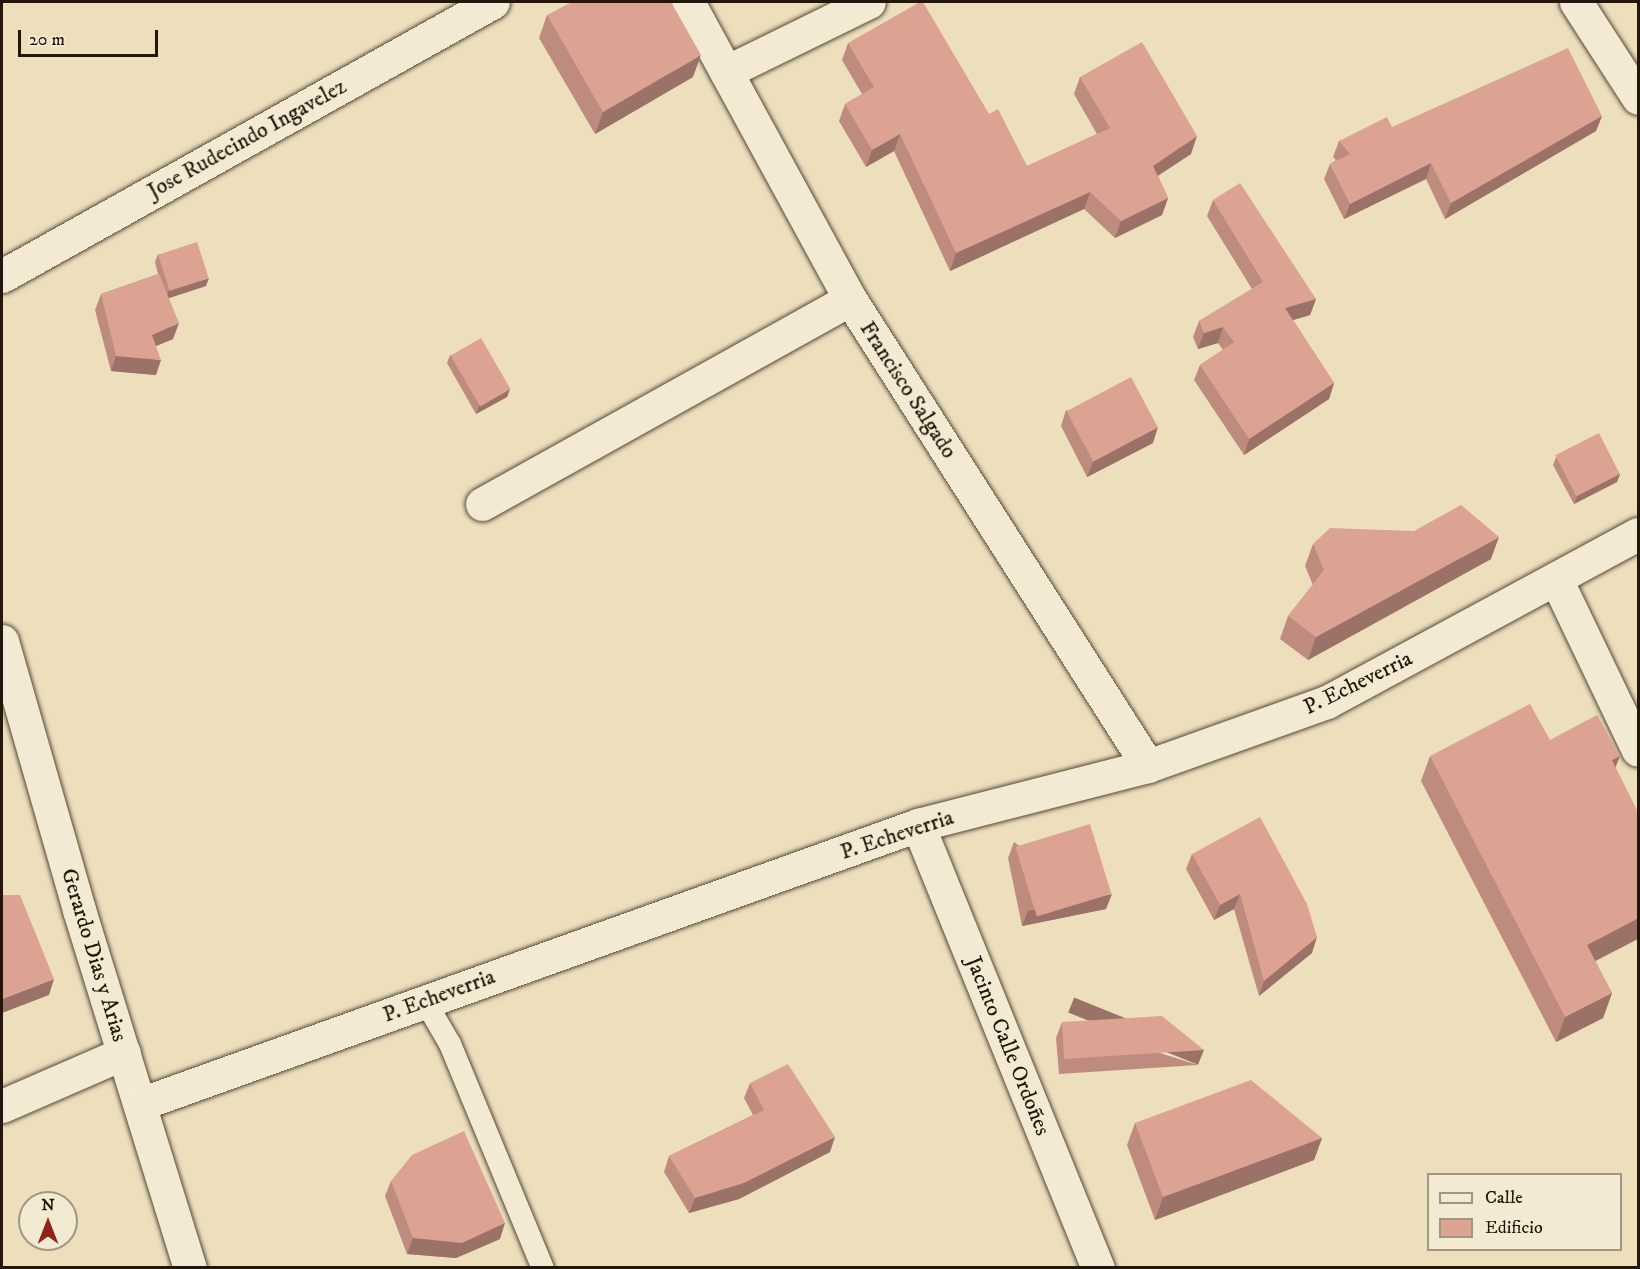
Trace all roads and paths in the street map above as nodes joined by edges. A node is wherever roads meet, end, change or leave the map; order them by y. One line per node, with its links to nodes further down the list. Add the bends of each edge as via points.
1 (493, 2): 7 (street, Jose Rudecindo Ingavelez)
2 (688, 2): 5 (street, Francisco Salgado)
3 (869, 2): 5 (street)
4 (1576, 2): 6 (street)
5 (726, 72): 8 (street, Francisco Salgado)
6 (1638, 98)
7 (2, 276)
8 (850, 299): 9 (street); 14 (street, Francisco Salgado)
9 (482, 504)
10 (1638, 534): 11 (street, P. Echeverria)
11 (1557, 581): 13 (street); 14 (street, P. Echeverria, via 1327,702)
12 (2, 642): 17 (street, Gerardo Dias y Arias)
13 (1638, 750)
14 (1148, 766): 15 (street, P. Echeverria)
15 (918, 825): 16 (street, P. Echeverria); 22 (street, Jacinto Calle Ordoñes)
16 (425, 1001): 18 (street, P. Echeverria); 21 (lane, via 450,1044)
17 (123, 1053): 18 (street, Gerardo Dias y Arias); 19 (street)
18 (140, 1104): 20 (street, Gerardo Dias y Arias)
19 (2, 1106)
20 (190, 1268)
21 (543, 1268)
22 (1098, 1268)

